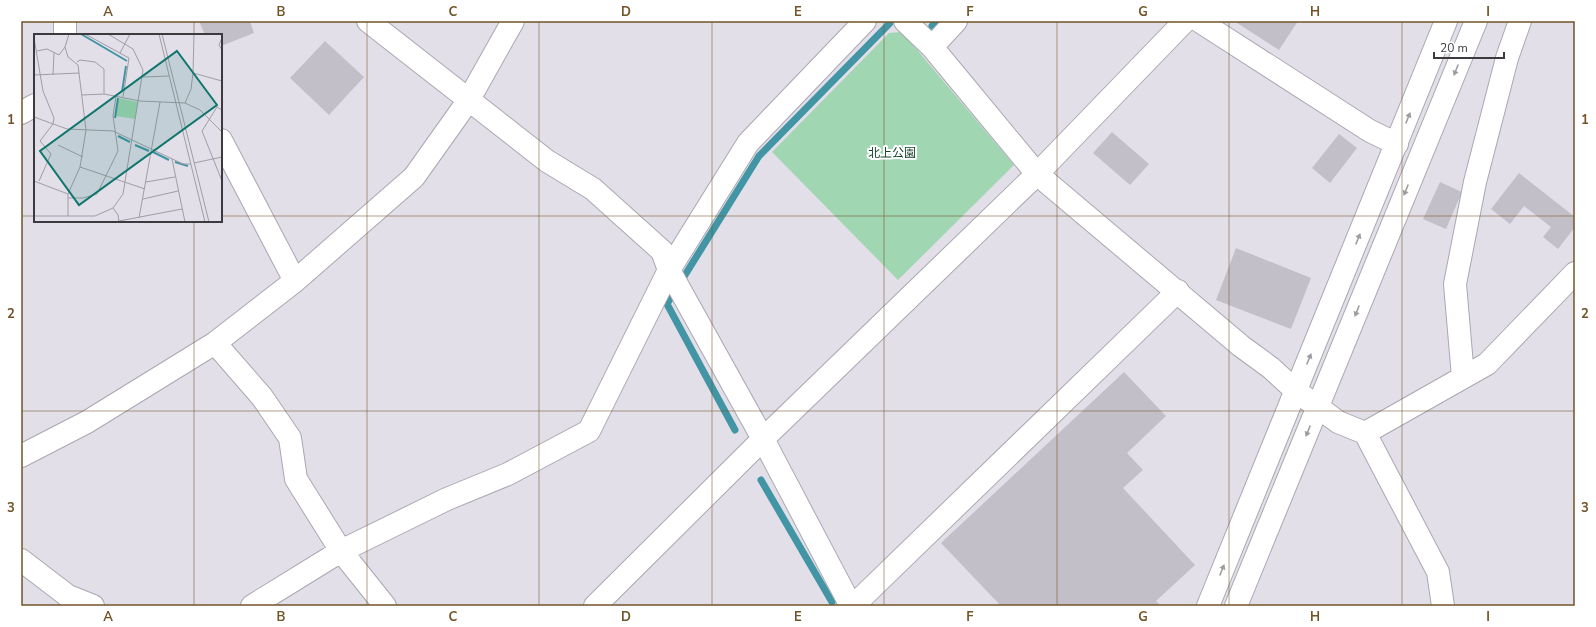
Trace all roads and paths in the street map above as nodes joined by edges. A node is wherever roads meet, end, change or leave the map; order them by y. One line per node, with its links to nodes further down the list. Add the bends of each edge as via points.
1 (65, 21): 12 (street)
2 (368, 21): 14 (street)
3 (513, 21): 14 (street)
4 (865, 21): 20 (street, via 748,143)
5 (905, 21): 13 (street)
6 (956, 21): 13 (street)
7 (1185, 21): 19 (street)
8 (1199, 21): 18 (street, via 1370,132)
9 (1446, 21): 18 (street, one-way to 9)
10 (1476, 21): 27 (street, one-way to 27)
11 (1520, 21): 25 (street, via 1507,58 1475,182 1455,284)
12 (66, 34)
13 (932, 48): 19 (street)
14 (468, 101): 20 (street, via 547,161 593,189 662,251); 22 (street, via 414,177)
15 (34, 106): 16 (street)
16 (21, 113)
17 (222, 142): 22 (street)
18 (1397, 144): 26 (street, one-way to 18)
19 (1037, 174): 23 (street); 29 (street)
20 (669, 270): 29 (street); 31 (street, via 589,431 508,474 447,499)
21 (1575, 273): 25 (street, via 1487,364)
22 (294, 282): 24 (street)
23 (1178, 291): 26 (street); 37 (street)
24 (215, 343): 30 (street, via 87,422); 31 (street, via 262,397 290,438 296,479)
25 (1463, 377): 28 (street)
26 (1296, 391): 27 (street); 38 (street, one-way to 26)
27 (1318, 407): 28 (street, via 1338,422); 39 (street, one-way to 39)
28 (1365, 433): 40 (street, via 1438,572)
29 (763, 439): 36 (street); 37 (street)
30 (21, 456)
31 (340, 551): 34 (street); 35 (street)
32 (21, 560): 33 (street, via 68,596)
33 (92, 606)
34 (252, 606)
35 (385, 606)
36 (595, 606)
37 (852, 606)
38 (1208, 606)
39 (1236, 606)
40 (1444, 606)

